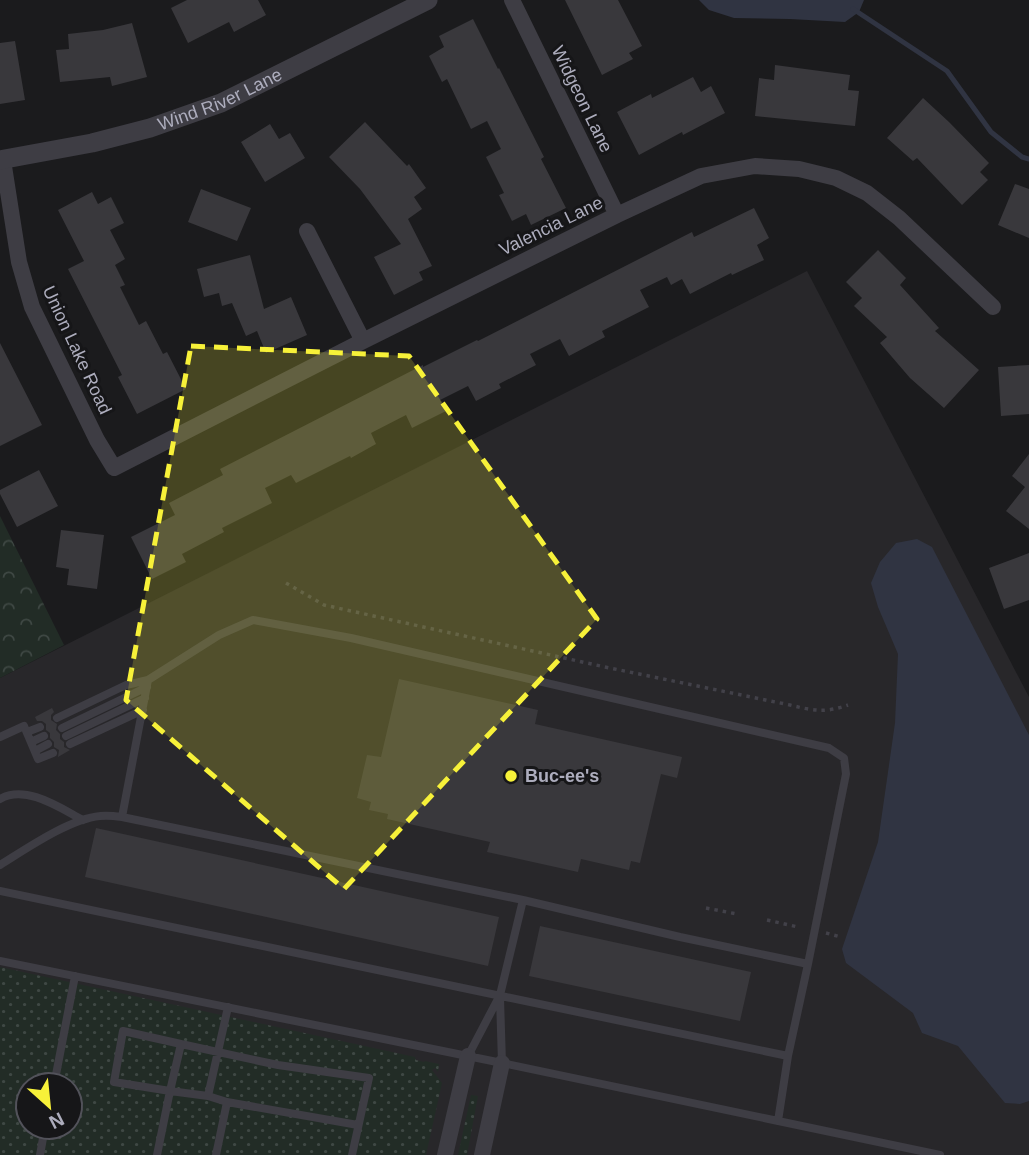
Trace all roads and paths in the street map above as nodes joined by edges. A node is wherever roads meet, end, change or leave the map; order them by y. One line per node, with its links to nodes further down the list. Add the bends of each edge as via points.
1 (428, 0): 3 (street, Wind River Lane, via 222,103 104,140)
2 (512, 0): 4 (street, Widgeon Lane)
3 (2, 160): 8 (street, Union Lake Road, via 19,262 32,307)
4 (617, 215): 6 (street, Valencia Lane, via 701,176 755,166 836,178 867,193 899,218); 7 (street, Valencia Lane)
5 (307, 231): 7 (street)
6 (993, 307)
7 (363, 341): 8 (street, Valencia Lane)
8 (114, 468)
9 (286, 583): 12 (path, via 324,605 605,667 816,712)
10 (148, 683): 11 (lane); 14 (lane, via 126,685); 17 (lane); 33 (lane, via 219,635 253,620 364,641 829,748 844,758 846,774)
11 (145, 698): 13 (lane); 17 (lane)
12 (848, 705)
13 (143, 710): 17 (lane); 21 (lane)
14 (57, 718)
15 (40, 727): 16 (lane)
16 (27, 732): 18 (lane, via 24,726); 19 (lane)
17 (66, 736)
18 (0, 737)
19 (31, 742): 19 (lane, via 35,751 38,759 48,744)
20 (0, 799): 22 (lane, via 28,795)
21 (122, 817): 22 (lane); 25 (lane)
22 (83, 820): 23 (lane)
23 (0, 865)
24 (0, 891): 35 (lane)
25 (523, 900): 33 (lane); 35 (lane)
26 (706, 908): 27 (path)
27 (737, 914)
28 (767, 920): 29 (path)
29 (798, 927)
30 (825, 933): 31 (path)
31 (841, 937)
32 (0, 961): 34 (lane)
33 (808, 964): 40 (lane)
34 (75, 976): 36 (lane); 42 (lane)
35 (500, 995): 39 (lane); 40 (lane); 41 (lane)
36 (228, 1007): 38 (lane); 39 (lane)
37 (181, 1044): 38 (lane); 43 (lane); 43 (lane, via 123,1031 114,1082)
38 (218, 1051): 44 (lane); 47 (lane, via 369,1078)
39 (468, 1056): 41 (lane); 51 (street)
40 (788, 1056): 46 (lane)
41 (502, 1063): 46 (lane); 52 (street)
42 (57, 1071)
43 (170, 1091): 44 (lane); 48 (lane)
44 (208, 1096): 45 (lane)
45 (227, 1102): 47 (lane); 49 (lane)
46 (778, 1121): 53 (lane)
47 (358, 1125): 50 (lane)
48 (158, 1155)
49 (216, 1155)
50 (352, 1155)
51 (446, 1155)
52 (482, 1155)
53 (940, 1155)

